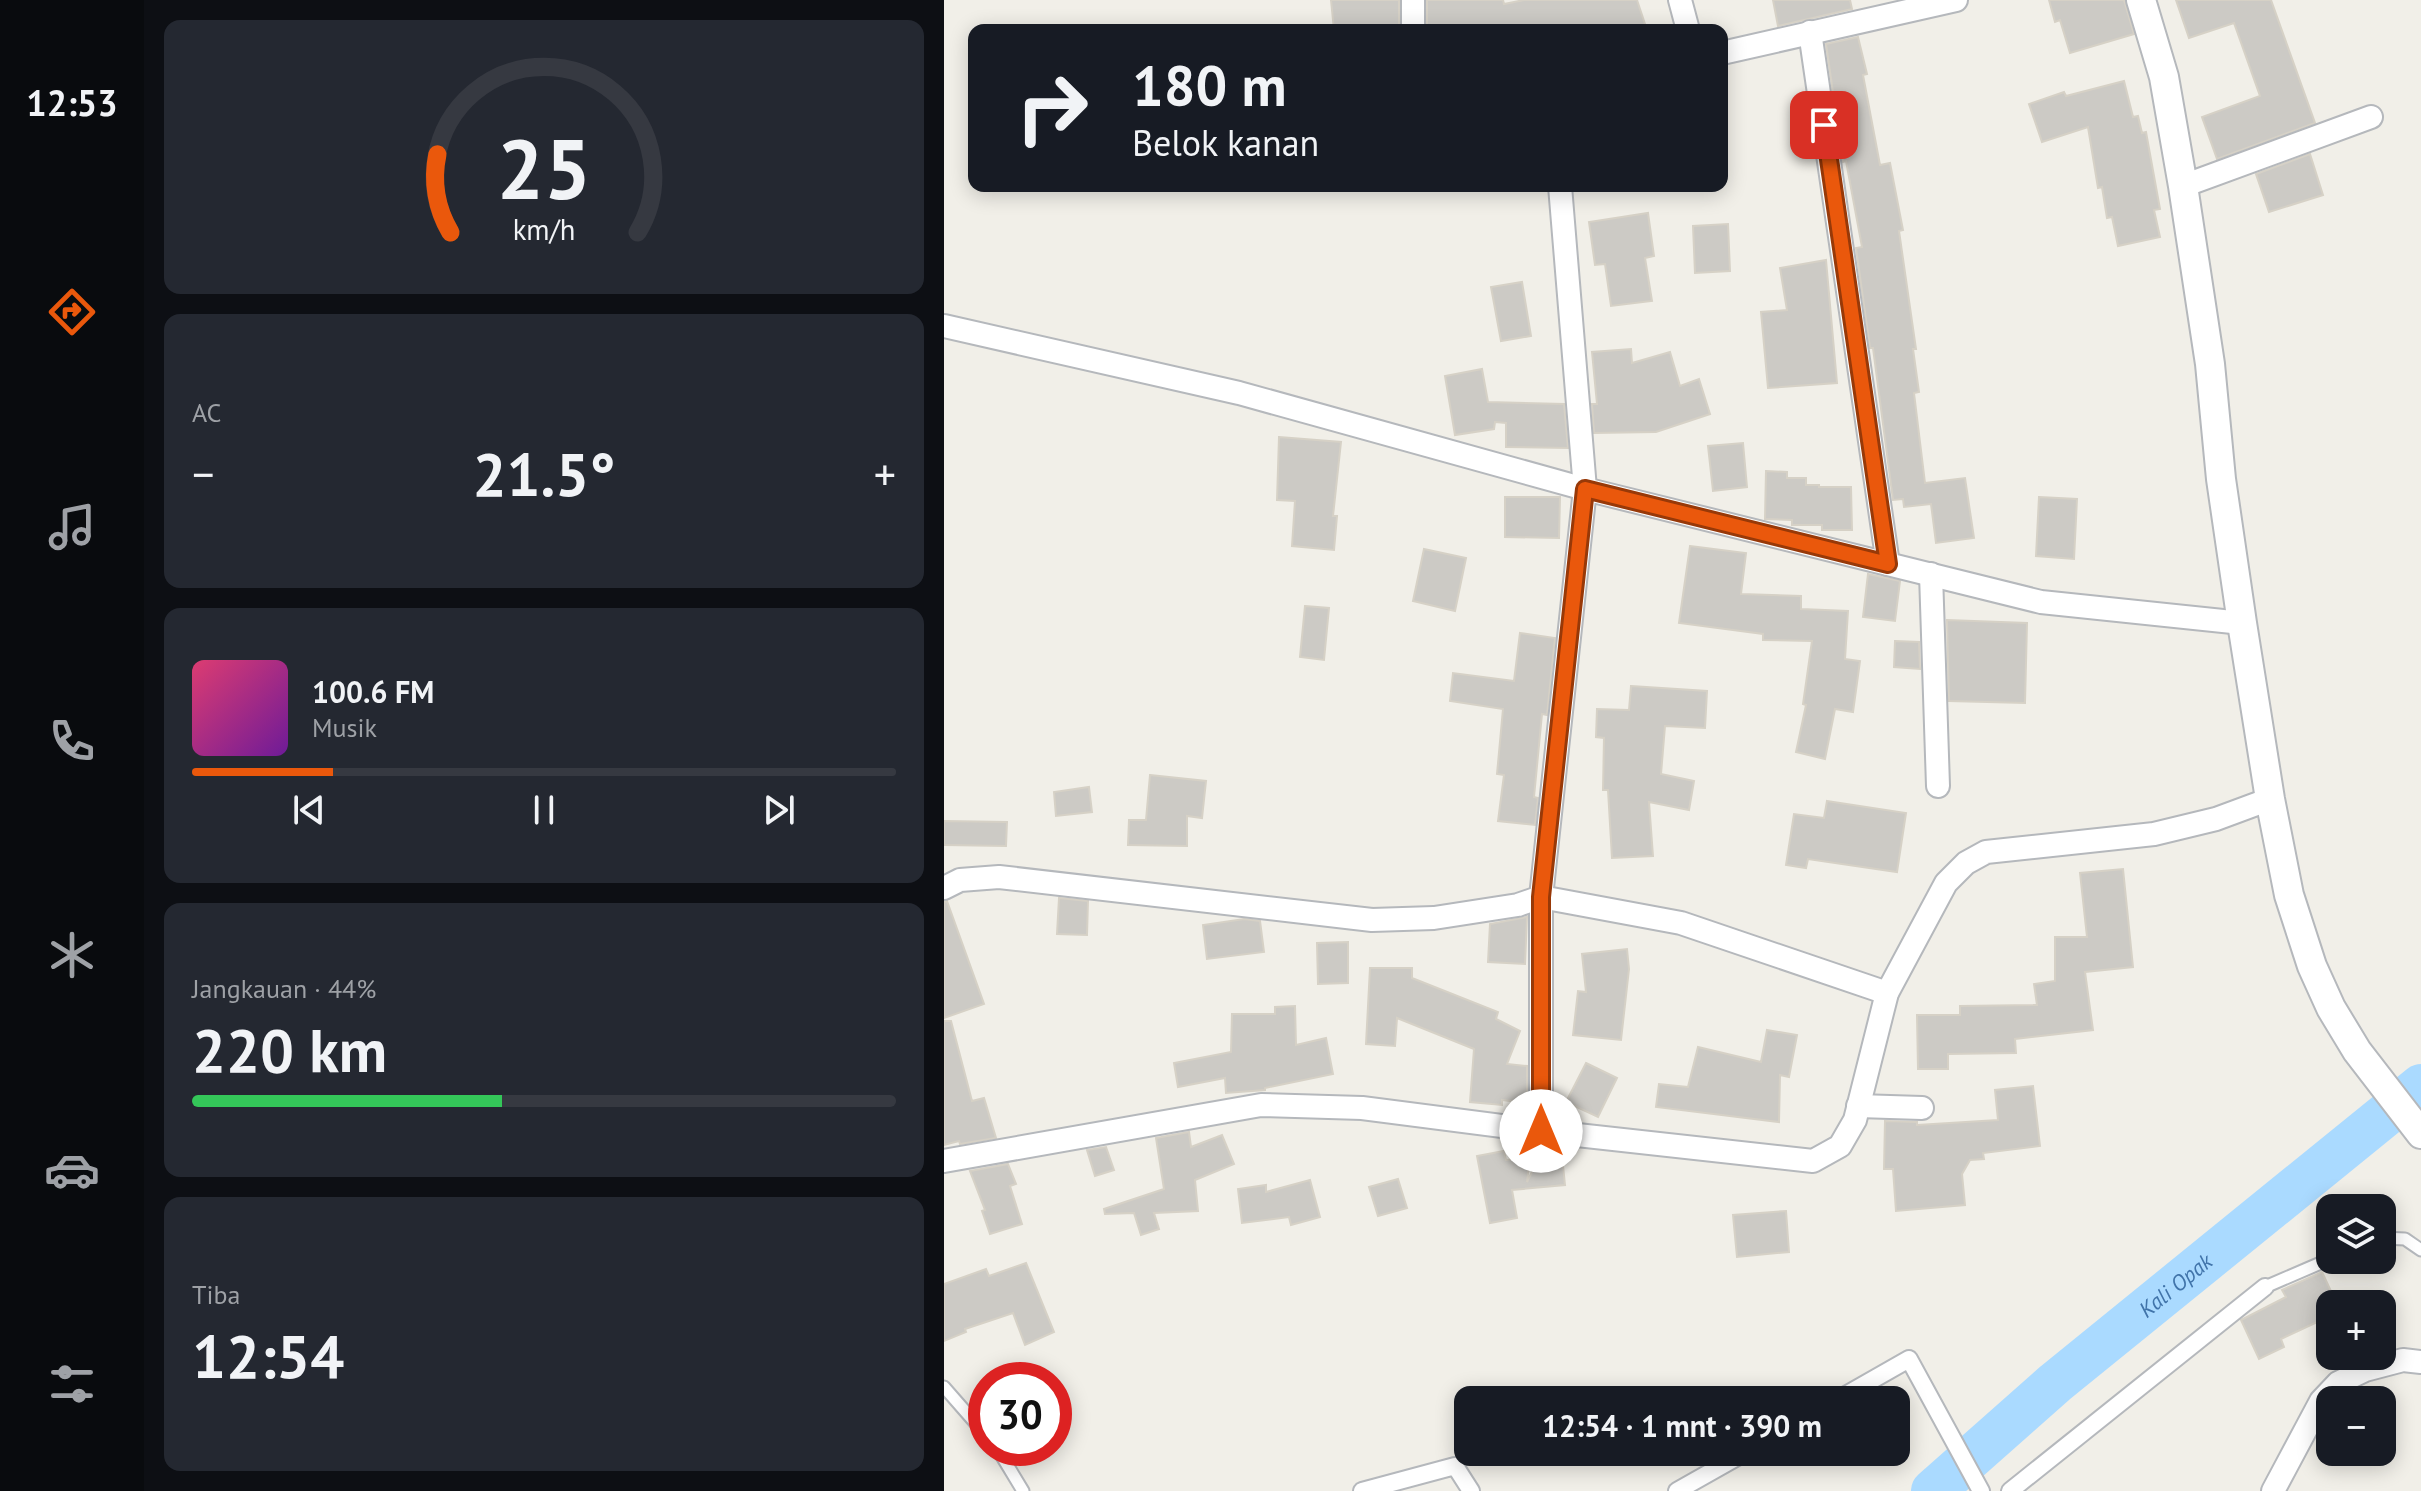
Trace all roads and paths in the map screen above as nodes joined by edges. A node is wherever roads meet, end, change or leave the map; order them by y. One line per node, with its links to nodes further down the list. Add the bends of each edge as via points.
1 (1413, 0): 5 (street)
2 (1680, 0): 6 (street)
3 (1956, 0): 7 (street)
4 (2141, 0): 10 (street, via 2164,77)
5 (1413, 24)
6 (1686, 24)
7 (1810, 32): 8 (street); 14 (street)
8 (1728, 52)
9 (2371, 117): 10 (street)
10 (2183, 186): 16 (street)
11 (1560, 192): 13 (street)
12 (944, 326): 13 (street, via 1239,393)
13 (1585, 489): 14 (street); 20 (street)
14 (1888, 564): 15 (street)
15 (1931, 574): 16 (street, via 2041,602); 17 (street)
16 (2242, 623): 18 (street)
17 (1938, 786)
18 (2270, 799): 21 (street, via 2154,834 1986,852 1946,883); 25 (street, via 2289,895 2312,966 2357,1051)
19 (944, 888): 20 (street, via 960,880 999,877 1372,920 1434,918)
20 (1541, 897): 21 (street, via 1681,923); 24 (street)
21 (1887, 993): 22 (street)
22 (1858, 1106): 23 (street); 24 (street, via 1840,1146 1813,1161)
23 (1922, 1108)
24 (1541, 1131): 26 (street, via 1362,1108 1261,1105)
25 (2421, 1134)
26 (944, 1161)
27 (2396, 1239): 28 (lane)
28 (2421, 1250)
29 (2316, 1265): 30 (lane)
30 (2265, 1287): 42 (street)
31 (2421, 1362): 43 (street, via 2403,1360 2338,1383 2321,1401)
32 (1862, 1386): 41 (street, via 1909,1359)
33 (944, 1387): 34 (lane)
34 (968, 1414)
35 (1008, 1466): 37 (lane)
36 (1721, 1466): 40 (street)
37 (1023, 1491)
38 (1362, 1491): 39 (street, via 1455,1466)
39 (1471, 1491)
40 (1677, 1491)
41 (1981, 1491)
42 (2010, 1491)
43 (2273, 1491)

